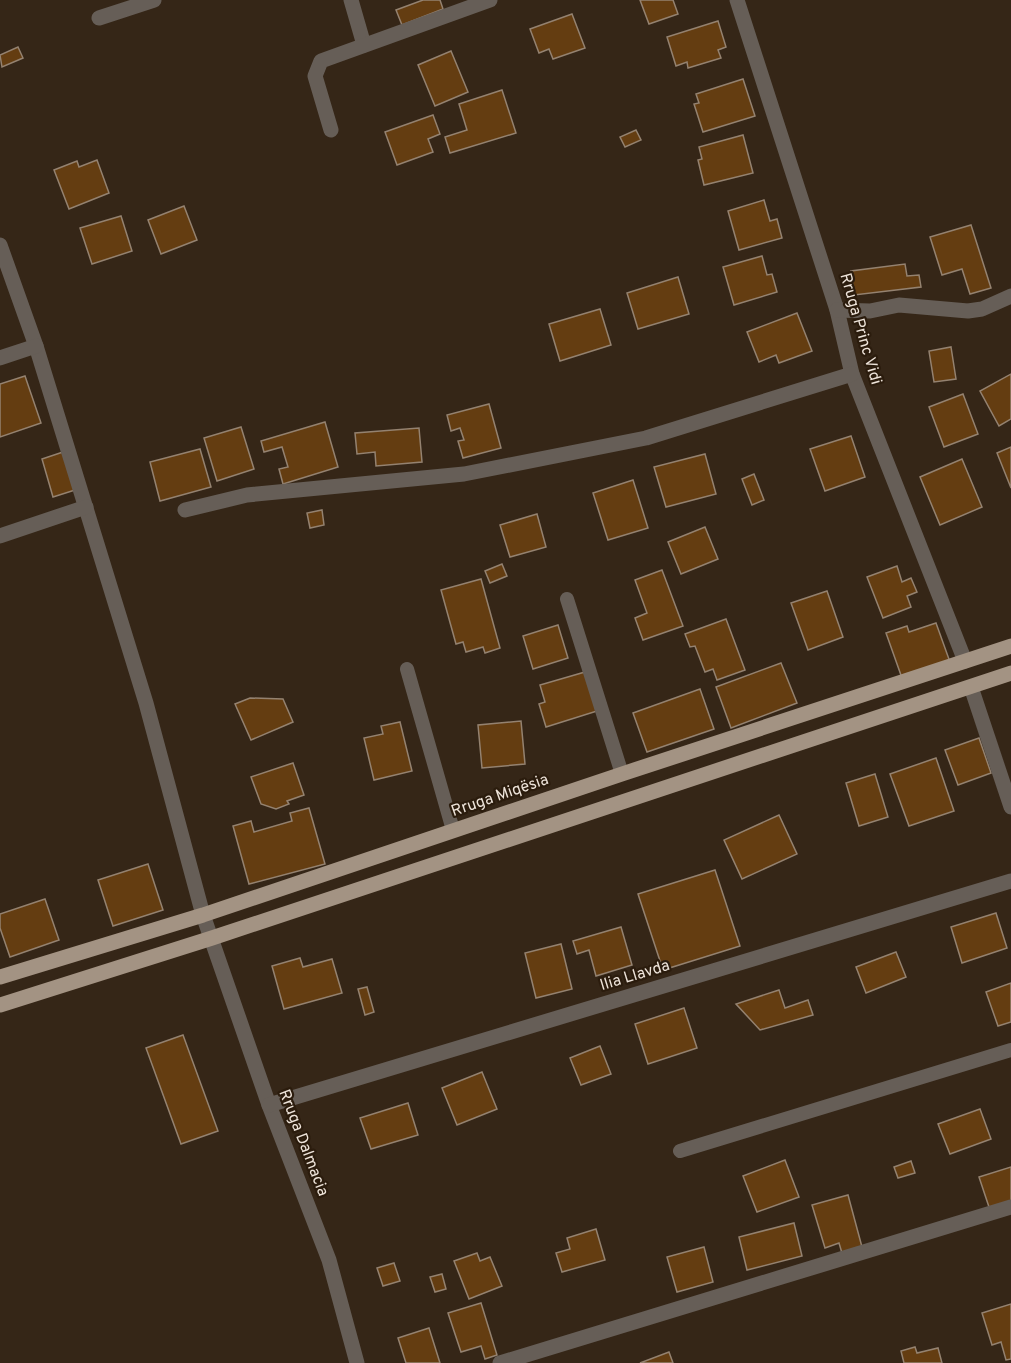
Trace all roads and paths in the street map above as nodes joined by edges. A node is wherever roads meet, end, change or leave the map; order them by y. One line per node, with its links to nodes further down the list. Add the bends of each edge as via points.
1 (154, 0): 5 (street)
2 (351, 0): 6 (street)
3 (490, 0): 6 (street)
4 (737, 0): 10 (street, Rruga Princ Vidi)
5 (99, 18)
6 (364, 45): 7 (street, via 321,61 315,76)
7 (331, 130)
8 (0, 244): 11 (street, Rruga Dalmacia)
9 (1011, 296): 10 (street, via 968,311 899,305 870,311)
10 (837, 310): 13 (street, Rruga Princ Vidi)
11 (36, 346): 12 (street); 14 (street, Rruga Dalmacia)
12 (0, 358)
13 (852, 374): 15 (street, via 646,438 464,474 248,495); 19 (street, Rruga Princ Vidi)
14 (86, 507): 16 (street); 28 (street, Rruga Dalmacia, via 146,703)
15 (185, 510)
16 (0, 536)
17 (567, 599): 23 (lane)
18 (1011, 646): 19 (main road, Rruga Miqësia)
19 (965, 661): 23 (main road, Rruga Miqësia)
20 (407, 669): 26 (lane)
21 (1011, 674): 22 (main road)
22 (971, 687): 24 (street); 29 (main road)
23 (622, 774): 26 (main road, Rruga Miqësia)
24 (1008, 785): 25 (street)
25 (1011, 807)
26 (453, 830): 28 (main road, Rruga Miqësia)
27 (1011, 881): 33 (street, Ilia Llavda)
28 (203, 915): 29 (street, Rruga Dalmacia); 30 (main road, Rruga Miqësia)
29 (212, 938): 31 (main road); 33 (street, Rruga Dalmacia)
30 (0, 977)
31 (0, 1005)
32 (1011, 1050): 34 (lane)
33 (269, 1105): 36 (street, Rruga Dalmacia, via 329,1260)
34 (680, 1151)
35 (1011, 1207): 37 (street)
36 (357, 1363)
37 (500, 1363)

